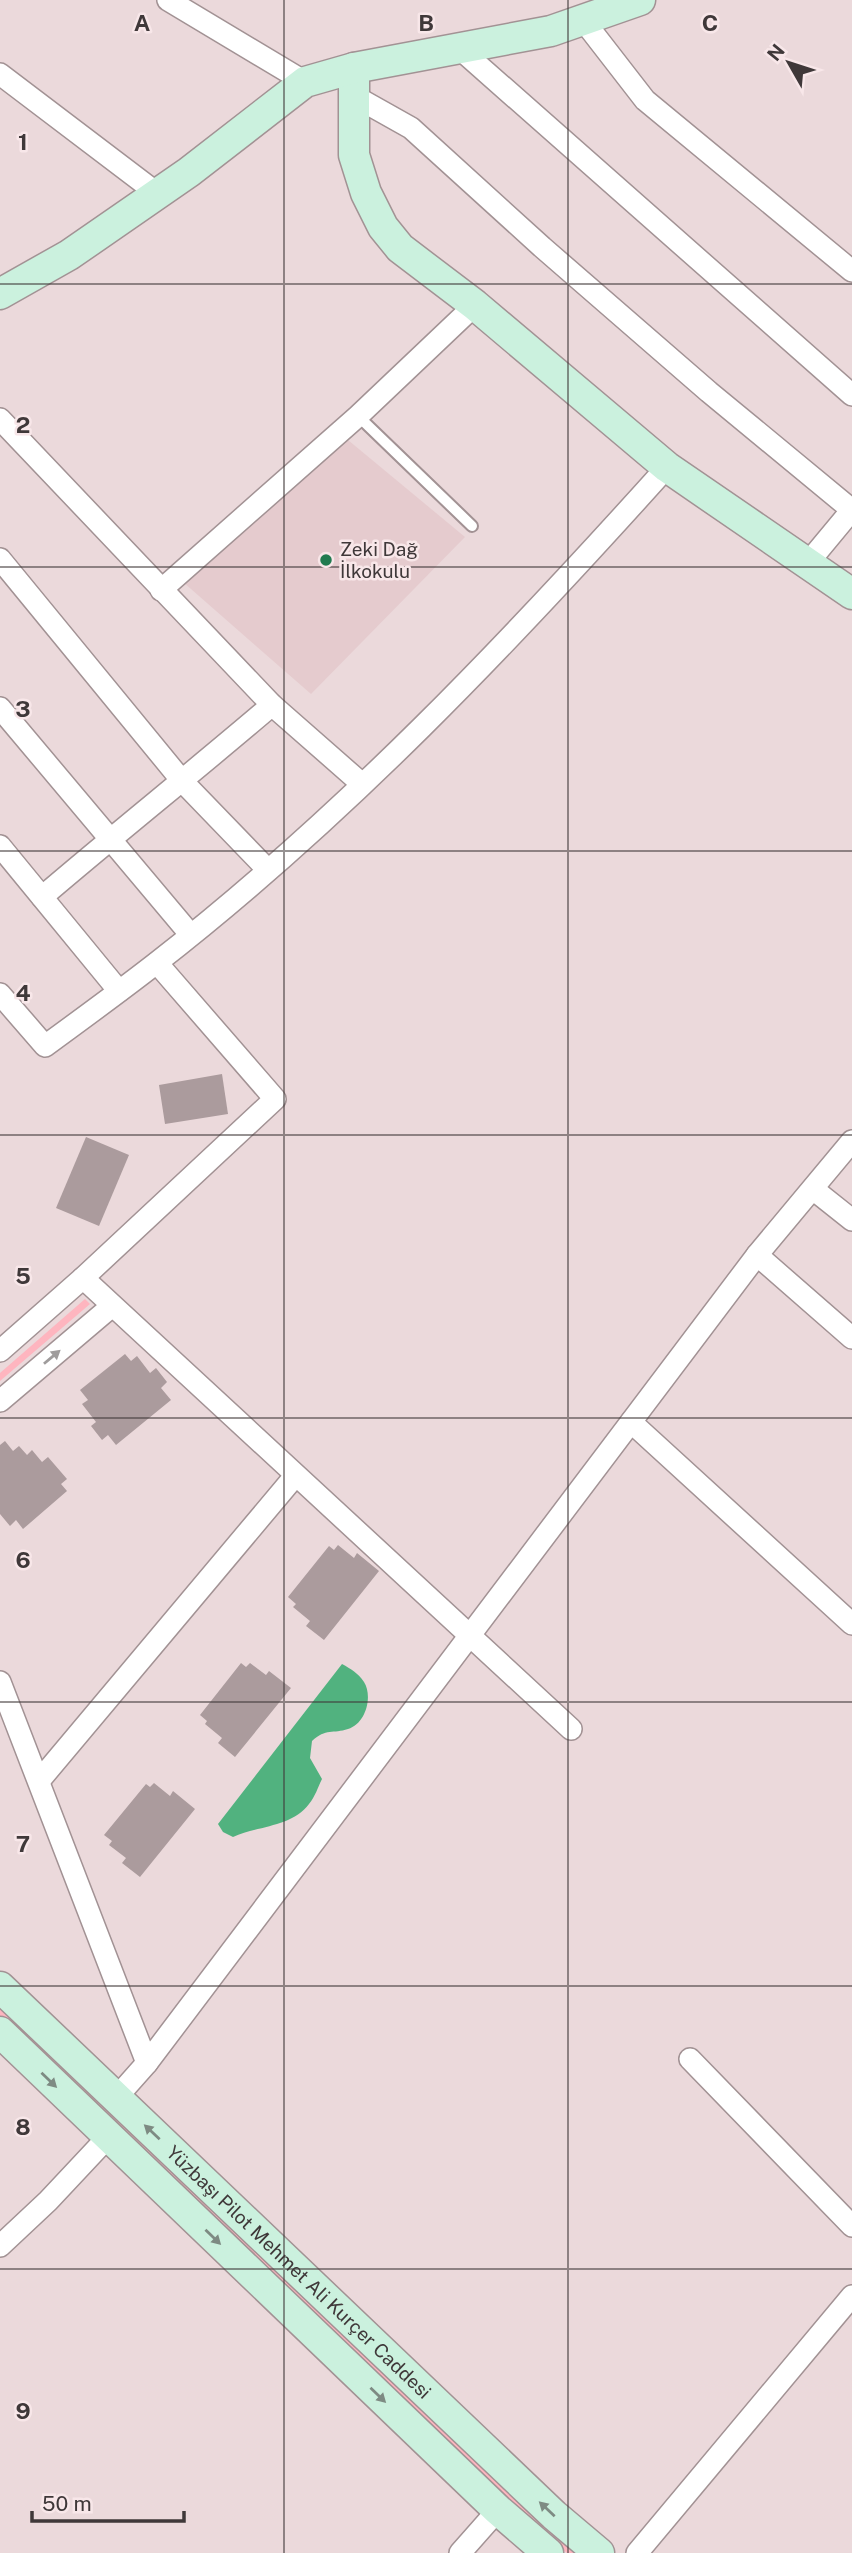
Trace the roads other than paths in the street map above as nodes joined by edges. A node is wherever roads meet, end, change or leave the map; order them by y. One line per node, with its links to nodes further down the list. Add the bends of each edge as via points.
1 (168, 0): 6 (street)
2 (640, 0): 3 (main road)
3 (583, 20): 4 (main road); 9 (street, via 645,100)
4 (460, 49): 7 (main road); 12 (street)
5 (0, 74): 8 (street)
6 (305, 82): 7 (main road); 8 (main road)
7 (354, 82): 11 (main road, via 355,155 366,193 383,227 400,248); 16 (street, via 698,383)
8 (158, 194): 10 (main road, via 69,255)
9 (852, 271)
10 (0, 294)
11 (475, 305): 13 (street); 15 (main road)
12 (852, 395)
13 (358, 416): 17 (lane); 20 (street)
14 (0, 419): 20 (street)
15 (667, 467): 19 (main road); 25 (street, via 567,578)
16 (852, 511): 19 (street)
17 (472, 526)
18 (0, 559): 24 (street)
19 (807, 564): 21 (main road)
20 (161, 590): 22 (street)
21 (852, 594)
22 (272, 705): 24 (street); 25 (street)
23 (0, 708): 26 (street)
24 (183, 782): 26 (street); 28 (street)
25 (362, 784): 28 (street)
26 (110, 839): 29 (street); 30 (street)
27 (0, 846): 29 (street)
28 (268, 870): 30 (street)
29 (43, 897): 32 (street)
30 (190, 934): 31 (street)
31 (157, 963): 32 (street); 38 (street, via 275,1099)
32 (119, 991): 33 (street, via 45,1046)
33 (0, 994)
34 (852, 1141): 35 (street)
35 (813, 1189): 36 (street); 37 (street)
36 (852, 1220)
37 (757, 1255): 40 (street); 43 (street)
38 (83, 1279): 39 (street); 41 (street)
39 (112, 1306): 42 (street, one-way to 39); 44 (street)
40 (852, 1338)
41 (0, 1351)
42 (0, 1401)
43 (631, 1422): 45 (street); 46 (street)
44 (295, 1476): 46 (street); 49 (street)
45 (852, 1624)
46 (471, 1636): 48 (street); 53 (street)
47 (0, 1682): 49 (street)
48 (571, 1729)
49 (39, 1781): 53 (street)
50 (0, 1987): 54 (main road, Yüzbaşı Pilot Mehmet Ali Kurçer Caddesi)
51 (0, 2032): 55 (main road, Yüzbaşı Pilot Mehmet Ali Kurçer Caddesi, one-way to 55)
52 (690, 2059): 56 (street)
53 (148, 2063): 54 (street)
54 (116, 2098): 62 (main road, Yüzbaşı Pilot Mehmet Ali Kurçer Caddesi, one-way to 54)
55 (108, 2137): 57 (street); 59 (main road, Yüzbaşı Pilot Mehmet Ali Kurçer Caddesi, one-way to 59)
56 (852, 2226)
57 (0, 2246)
58 (852, 2296): 63 (street)
59 (498, 2510): 60 (street); 61 (main road, Yüzbaşı Pilot Mehmet Ali Kurçer Caddesi)
60 (460, 2553)
61 (548, 2553)
62 (599, 2553)
63 (637, 2553)

